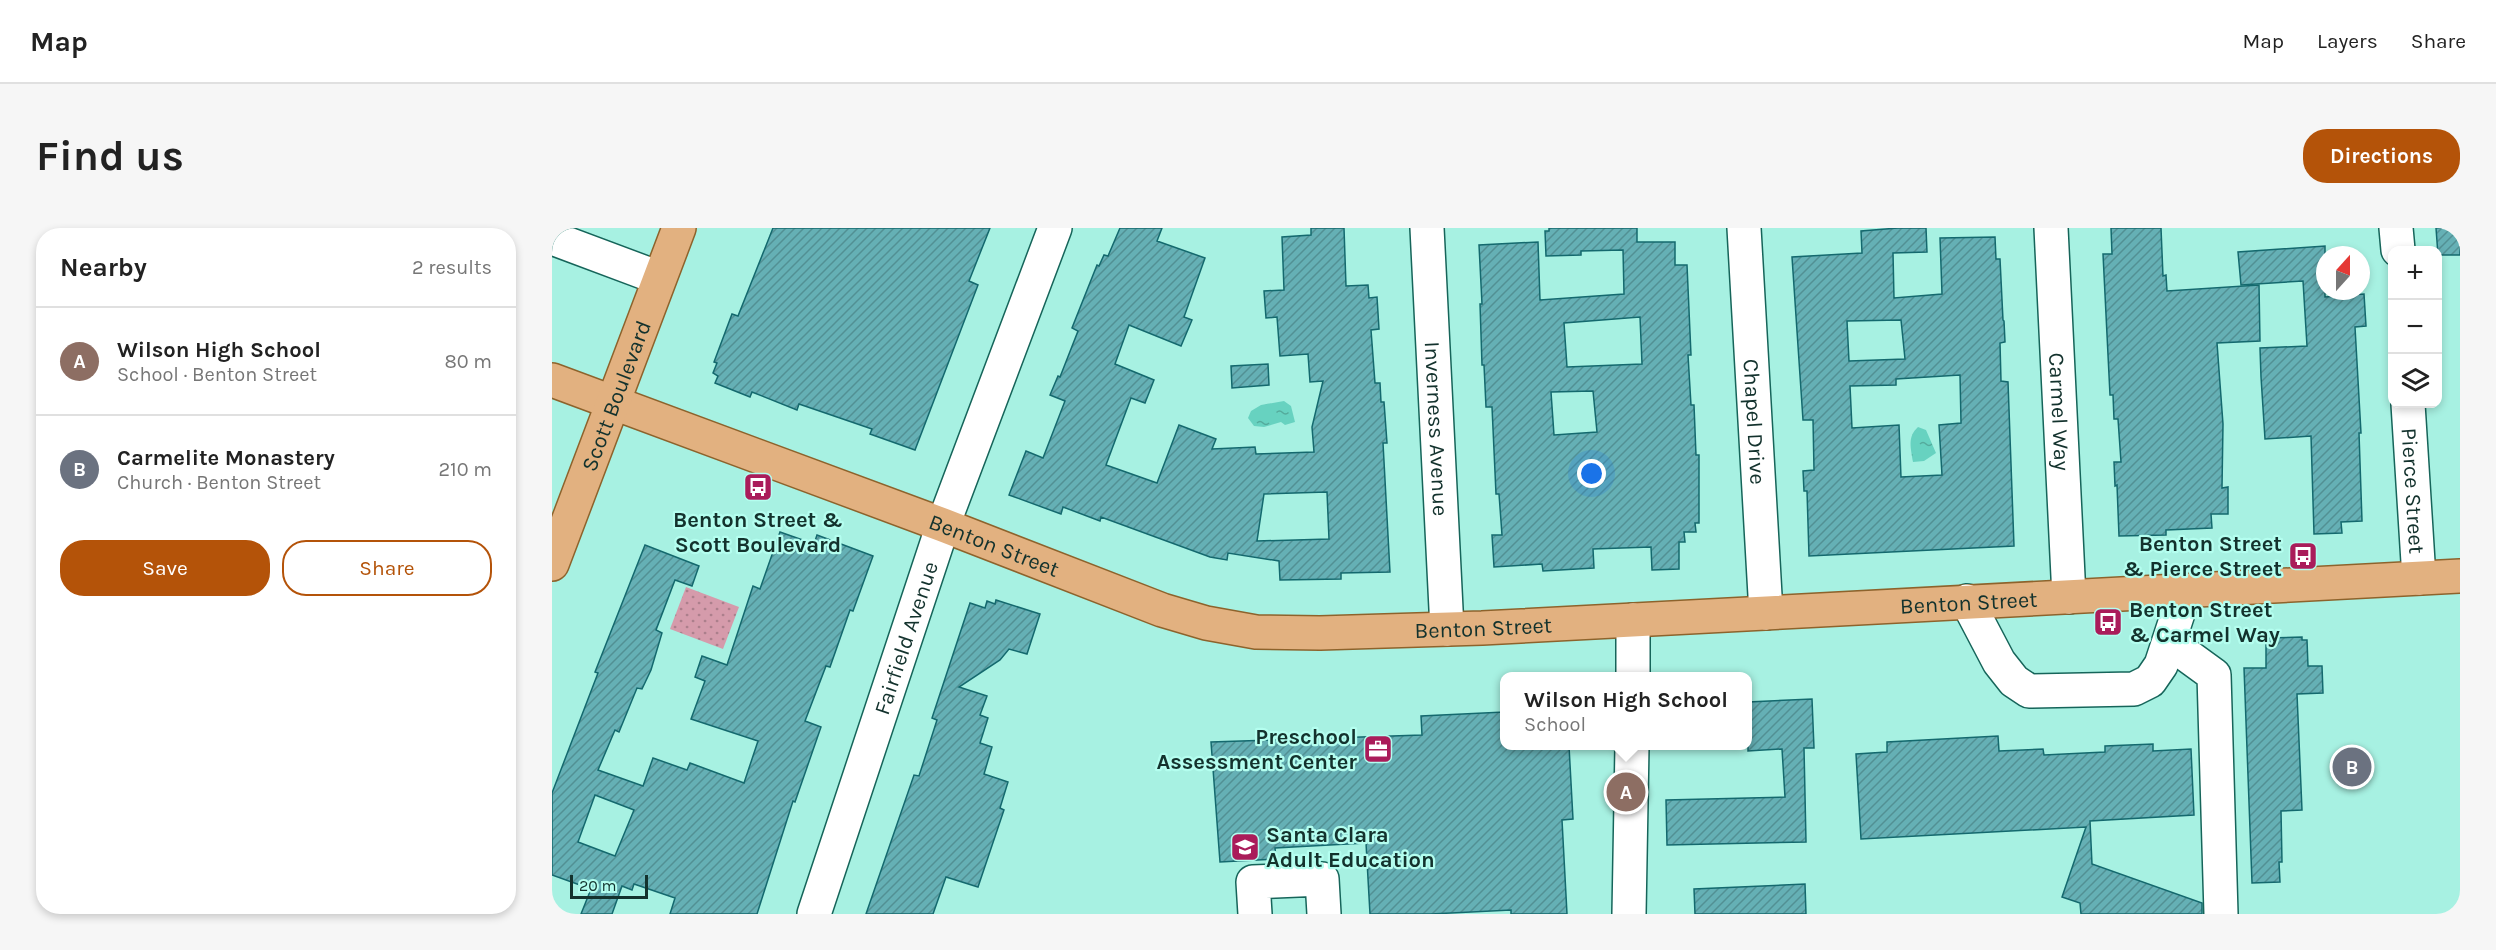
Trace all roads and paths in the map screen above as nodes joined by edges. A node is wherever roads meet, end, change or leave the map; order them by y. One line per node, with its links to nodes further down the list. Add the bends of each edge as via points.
1 (679, 228): 9 (main road, Scott Boulevard)
2 (1055, 228): 13 (street, Fairfield Avenue)
3 (1427, 228): 22 (street, Inverness Avenue)
4 (1744, 228): 20 (street, Chapel Drive)
5 (2051, 228): 18 (street, Carmel Way)
6 (2396, 228): 8 (street)
7 (552, 238): 9 (street)
8 (2398, 246)
9 (659, 278): 11 (main road, Scott Boulevard)
10 (552, 380): 11 (main road, Benton Street)
11 (612, 402): 13 (main road, Benton Street); 14 (main road, Scott Boulevard)
12 (2408, 408): 16 (street, Pierce Street)
13 (943, 525): 22 (main road, Benton Street, via 1162,610 1206,623 1256,632); 26 (street, Fairfield Avenue)
14 (552, 564)
15 (2460, 576): 16 (main road, Benton Street)
16 (2419, 578): 17 (main road, Benton Street)
17 (2185, 592): 18 (main road, Benton Street); 23 (street)
18 (2069, 597): 19 (main road, Benton Street)
19 (1967, 601): 20 (main road, Benton Street); 23 (street, via 1999,662 2014,681 2030,692 2134,689 2150,681 2162,665)
20 (1766, 613): 21 (main road, Benton Street)
21 (1633, 620): 22 (main road, Benton Street); 24 (street)
22 (1447, 629)
23 (2170, 643): 30 (street, via 2214,675)
24 (1633, 672)
25 (1632, 750): 29 (street)
26 (814, 914)
27 (1255, 914): 28 (street, via 1253,882 1322,879)
28 (1324, 914)
29 (1629, 914)
30 (2221, 914)

